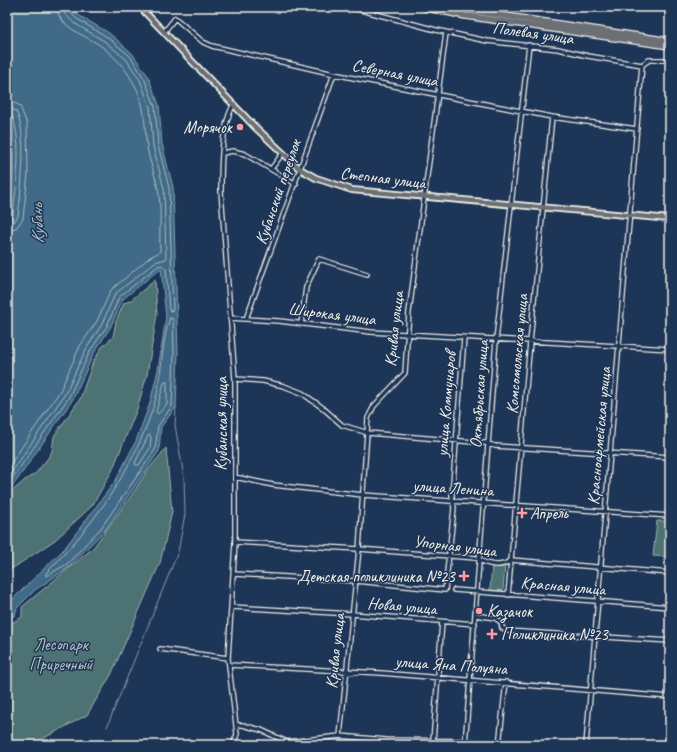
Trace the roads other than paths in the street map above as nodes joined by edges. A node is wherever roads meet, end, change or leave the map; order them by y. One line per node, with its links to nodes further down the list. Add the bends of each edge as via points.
1 (140, 7): 5 (main road, Степная улица)
2 (350, 7): 6 (street, Полевая улица)
3 (423, 7): 9 (highway, Полевая улица, via 466,16)
4 (446, 7): 7 (highway, Полевая улица)
5 (164, 32): 12 (street, Северная улица, via 175,18 203,42 212,46); 14 (main road, Степная улица)
6 (446, 33): 8 (street, Полевая улица, via 487,41); 13 (street, Кривая улица)
7 (670, 41)
8 (529, 45): 11 (street, Полевая улица); 15 (street, Октябрьская улица)
9 (670, 46)
10 (670, 60): 11 (street, via 649,60)
11 (642, 65): 17 (street, Красноармейская улица)
12 (334, 74): 13 (street, Северная улица); 21 (street, Кубанский переулок)
13 (439, 95): 15 (street, Северная улица); 23 (street, Кривая улица)
14 (234, 104): 18 (street, Кубанская улица, via 228,119); 19 (main road, Степная улица)
15 (521, 110): 16 (street, Северная улица); 24 (street, Октябрьская улица)
16 (552, 117): 17 (street, Северная улица); 25 (street, Комсомольская улица)
17 (637, 129): 26 (street, Красноармейская улица)
18 (223, 153): 20 (street, via 233,151 245,154); 29 (street, Кубанская улица, via 221,191)
19 (283, 153): 20 (street); 21 (main road, Степная улица)
20 (271, 169): 22 (street)
21 (300, 169): 22 (street, Кубанский переулок); 23 (main road, Степная улица, via 316,178 352,190)
22 (296, 184): 30 (street, Кубанский переулок)
23 (423, 196): 24 (main road, Степная улица); 32 (street, Кривая улица)
24 (510, 205): 25 (main road, Степная улица); 34 (street, Октябрьская улица)
25 (544, 207): 26 (main road, Степная улица); 35 (street, Комсомольская улица)
26 (630, 215): 27 (main road, Степная улица); 36 (street, Красноармейская улица)
27 (670, 219)
28 (367, 274): 31 (street, via 319,259 306,288)
29 (230, 318): 30 (street, Широкая улица); 38 (street, Кубанская улица)
30 (246, 319): 31 (street, Широкая улица)
31 (301, 324): 32 (street, Широкая улица)
32 (407, 334): 33 (street, Широкая улица); 39 (street, Кривая улица, via 405,373 370,412)
33 (464, 338): 34 (street, Широкая улица); 40 (street, улица Коммунаров)
34 (496, 340): 35 (street, Широкая улица); 41 (street, Октябрьская улица)
35 (530, 342): 36 (street, Широкая улица); 42 (street, Комсомольская улица)
36 (620, 347): 37 (street, Широкая улица); 43 (street, Красноармейская улица)
37 (670, 349)
38 (235, 379): 39 (street, via 262,381 302,393 342,425); 45 (street, Кубанская улица)
39 (368, 433): 40 (street); 46 (street, Кривая улица)
40 (456, 442): 41 (street); 47 (street, улица Коммунаров)
41 (489, 444): 42 (street); 48 (street, Октябрьская улица)
42 (522, 447): 43 (street); 49 (street, Комсомольская улица)
43 (611, 454): 44 (street); 50 (street, Красноармейская улица)
44 (670, 457)
45 (235, 477): 46 (street, улица Ленина, via 273,485); 52 (street, Кубанская улица)
46 (363, 495): 47 (street, улица Ленина); 53 (street, Кривая улица)
47 (453, 501): 48 (street, улица Ленина); 54 (street, улица Коммунаров)
48 (485, 504): 49 (street, улица Ленина); 55 (street, Октябрьская улица)
49 (516, 506): 50 (street, улица Ленина); 56 (street, Комсомольская улица)
50 (605, 512): 51 (street, улица Ленина); 57 (street, Красноармейская улица)
51 (670, 516)
52 (235, 542): 53 (street, Упорная улица); 59 (street, Кубанская улица)
53 (359, 549): 54 (street, Упорная улица); 60 (street, Кривая улица)
54 (448, 556): 55 (street, Упорная улица); 60 (street, улица Коммунаров, via 445,590)
55 (480, 560): 56 (street, Упорная улица, via 486,564 502,565); 62 (street, Октябрьская улица)
56 (511, 560): 57 (street, Упорная улица); 63 (street, Комсомольская улица)
57 (601, 569): 58 (street, Упорная улица); 64 (street, Красноармейская улица)
58 (670, 573)
59 (234, 574): 60 (street); 65 (street, Кубанская улица)
60 (356, 581): 67 (street, Кривая улица)
61 (454, 590): 62 (street, Красная улица)
62 (478, 591): 63 (street, Красная улица); 68 (street, Октябрьская улица)
63 (508, 594): 64 (street, Красная улица)
64 (598, 602): 66 (street, Красная улица); 71 (street, Красноармейская улица)
65 (232, 607): 67 (street, Новая улица); 74 (street, Кубанская улица)
66 (670, 607)
67 (352, 614): 69 (street, Новая улица); 76 (street, Кривая улица)
68 (476, 615): 70 (street, Октябрьская улица); 71 (street, via 495,618 507,631)
69 (442, 622): 70 (street, Новая улица); 77 (street)
70 (475, 624): 78 (street, Октябрьская улица)
71 (595, 635): 72 (street); 80 (street, Красноармейская улица)
72 (670, 641)
73 (160, 649): 74 (street)
74 (228, 658): 75 (street, Кубанская улица)
75 (229, 665): 76 (street, улица Яна Полуяна); 82 (street, Кубанская улица)
76 (346, 670): 77 (street, улица Яна Полуяна); 83 (street, Кривая улица)
77 (438, 677): 78 (street, улица Яна Полуяна); 84 (street)
78 (471, 679): 79 (street, улица Яна Полуяна); 85 (street, Октябрьская улица)
79 (506, 682): 80 (street, улица Яна Полуяна); 87 (street)
80 (591, 689): 81 (street, улица Яна Полуяна); 90 (street, Красноармейская улица)
81 (670, 697)
82 (236, 725): 86 (street, via 261,730); 88 (street, Кубанская улица, via 237,734)
83 (340, 736): 84 (street, via 386,740); 86 (street)
84 (433, 740): 85 (street)
85 (465, 743): 87 (street)
86 (288, 744)
87 (499, 744): 89 (street)
88 (233, 745)
89 (513, 745)
90 (586, 745)

